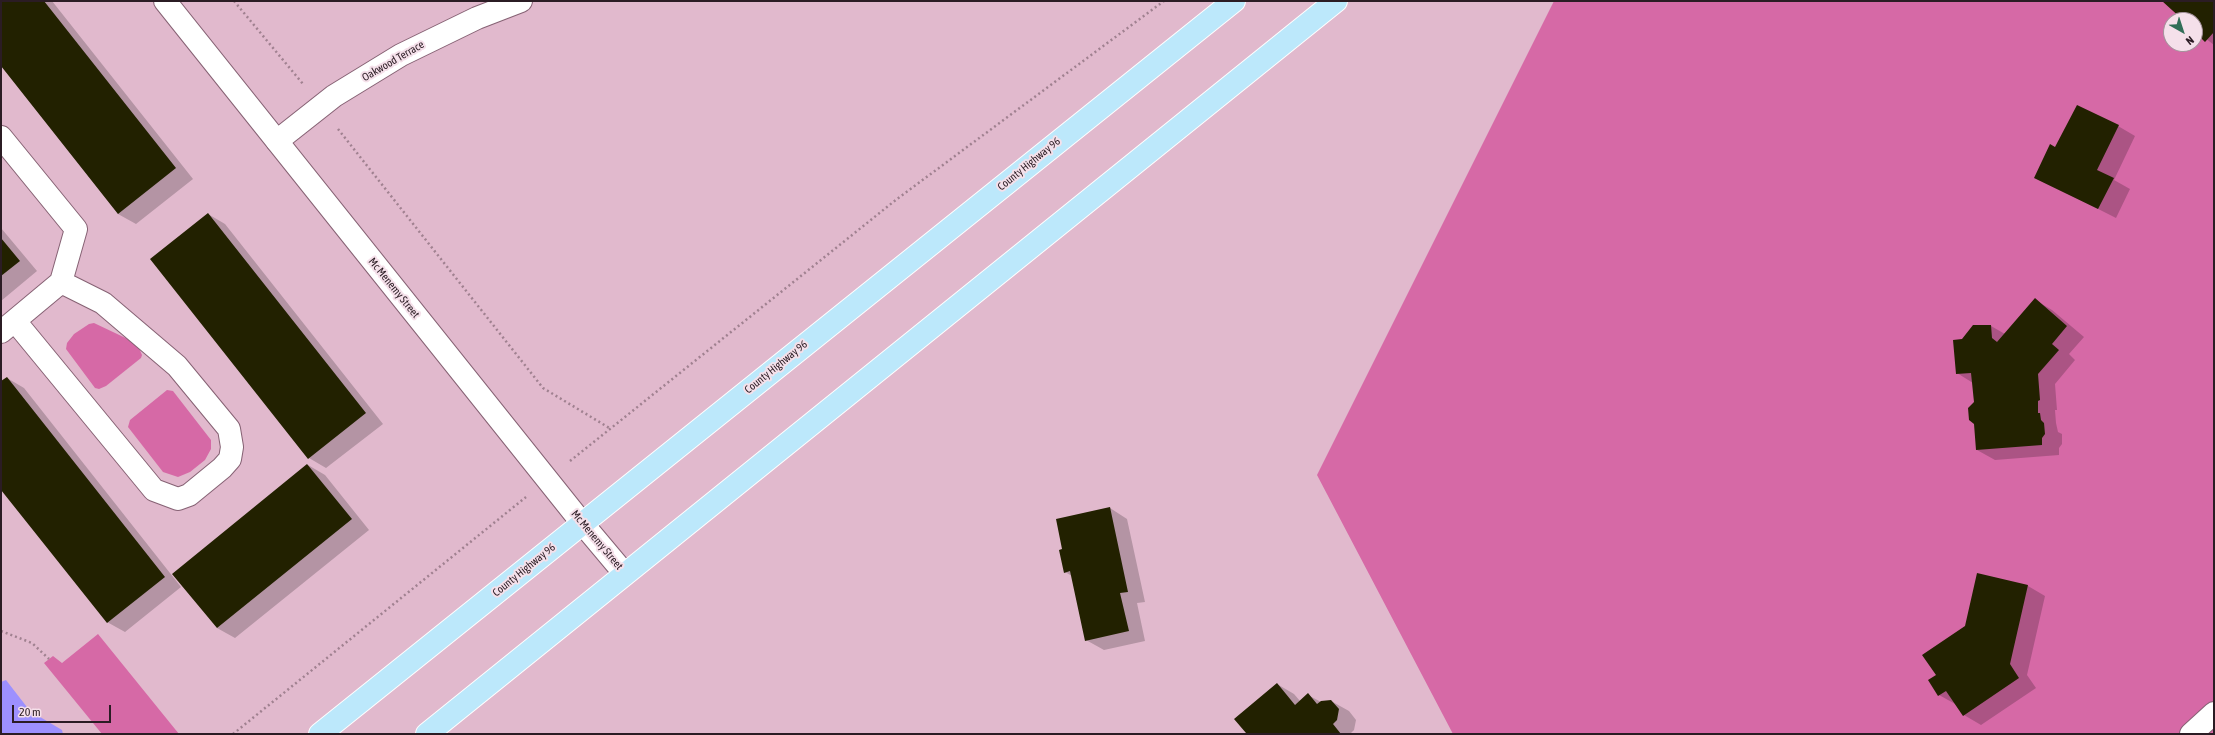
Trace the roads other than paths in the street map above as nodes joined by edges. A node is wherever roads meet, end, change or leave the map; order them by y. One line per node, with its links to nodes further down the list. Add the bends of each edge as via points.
1 (165, 1): 6 (street, Mc Menemy Street)
2 (521, 1): 6 (street, Oakwood Terrace, via 477,18 401,55 334,96)
3 (1234, 1): 9 (main road, County Highway 96)
4 (1336, 1): 10 (main road)
5 (1, 137): 7 (street, via 76,229)
6 (277, 141): 9 (street, Mc Menemy Street)
7 (61, 282): 8 (street); 8 (street, via 103,303 177,366 229,429 232,447 230,459 222,468 189,495 178,499 154,490)
8 (8, 326)
9 (582, 523): 10 (street, Mc Menemy Street); 12 (main road, County Highway 96)
10 (624, 573): 13 (main road)
11 (2214, 713): 14 (street)
12 (320, 734)
13 (427, 734)
14 (2191, 734)

